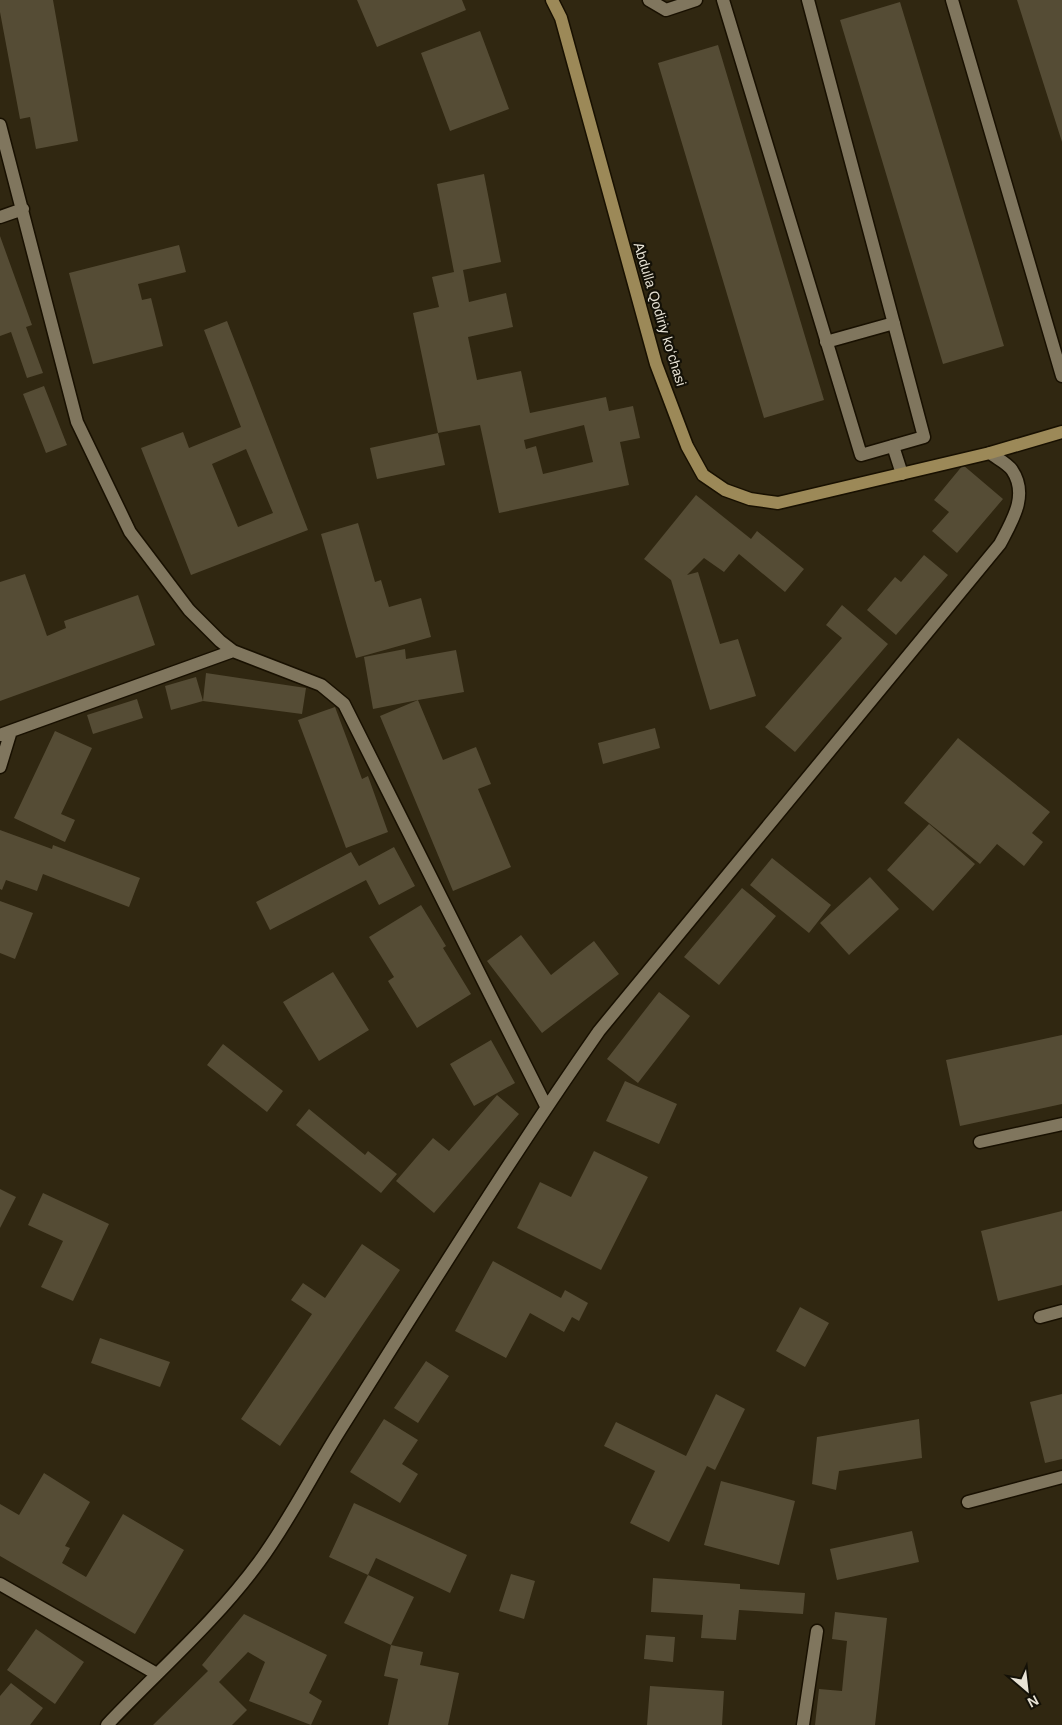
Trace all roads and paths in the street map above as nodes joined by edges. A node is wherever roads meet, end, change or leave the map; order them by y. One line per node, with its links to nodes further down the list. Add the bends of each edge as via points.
1 (552, 0): 16 (street, Abdulla Qodiriy koʻchasi, via 561,18 656,364 687,446 703,475 724,490 750,500 778,503)
2 (649, 0): 3 (street, via 666,10)
3 (696, 0)
4 (723, 0): 11 (street)
5 (808, 0): 10 (street)
6 (952, 0): 12 (street)
7 (0, 125): 8 (street)
8 (23, 208): 9 (street); 17 (street, via 77,422 130,532 189,610)
9 (0, 217)
10 (894, 323): 11 (street); 14 (street, via 924,437)
11 (826, 342): 14 (street, via 860,455)
12 (1062, 376)
13 (1062, 432): 15 (street, Abdulla Qodiriy koʻchasi)
14 (893, 446): 16 (street)
15 (990, 453): 16 (street, Abdulla Qodiriy koʻchasi); 20 (street, via 1012,470 1020,503 1000,544 599,1031)
16 (902, 474)
17 (233, 651): 18 (street); 20 (street, via 321,685 344,704)
18 (6, 733): 19 (street)
19 (0, 767)
20 (546, 1106): 29 (street, via 259,1561 208,1623)
21 (1062, 1124): 22 (street)
22 (980, 1142)
23 (1062, 1311): 24 (street)
24 (1040, 1317)
25 (1062, 1477): 26 (street)
26 (968, 1502)
27 (0, 1584): 29 (street)
28 (817, 1631): 31 (street)
29 (155, 1673): 30 (street)
30 (107, 1725)
31 (803, 1725)

